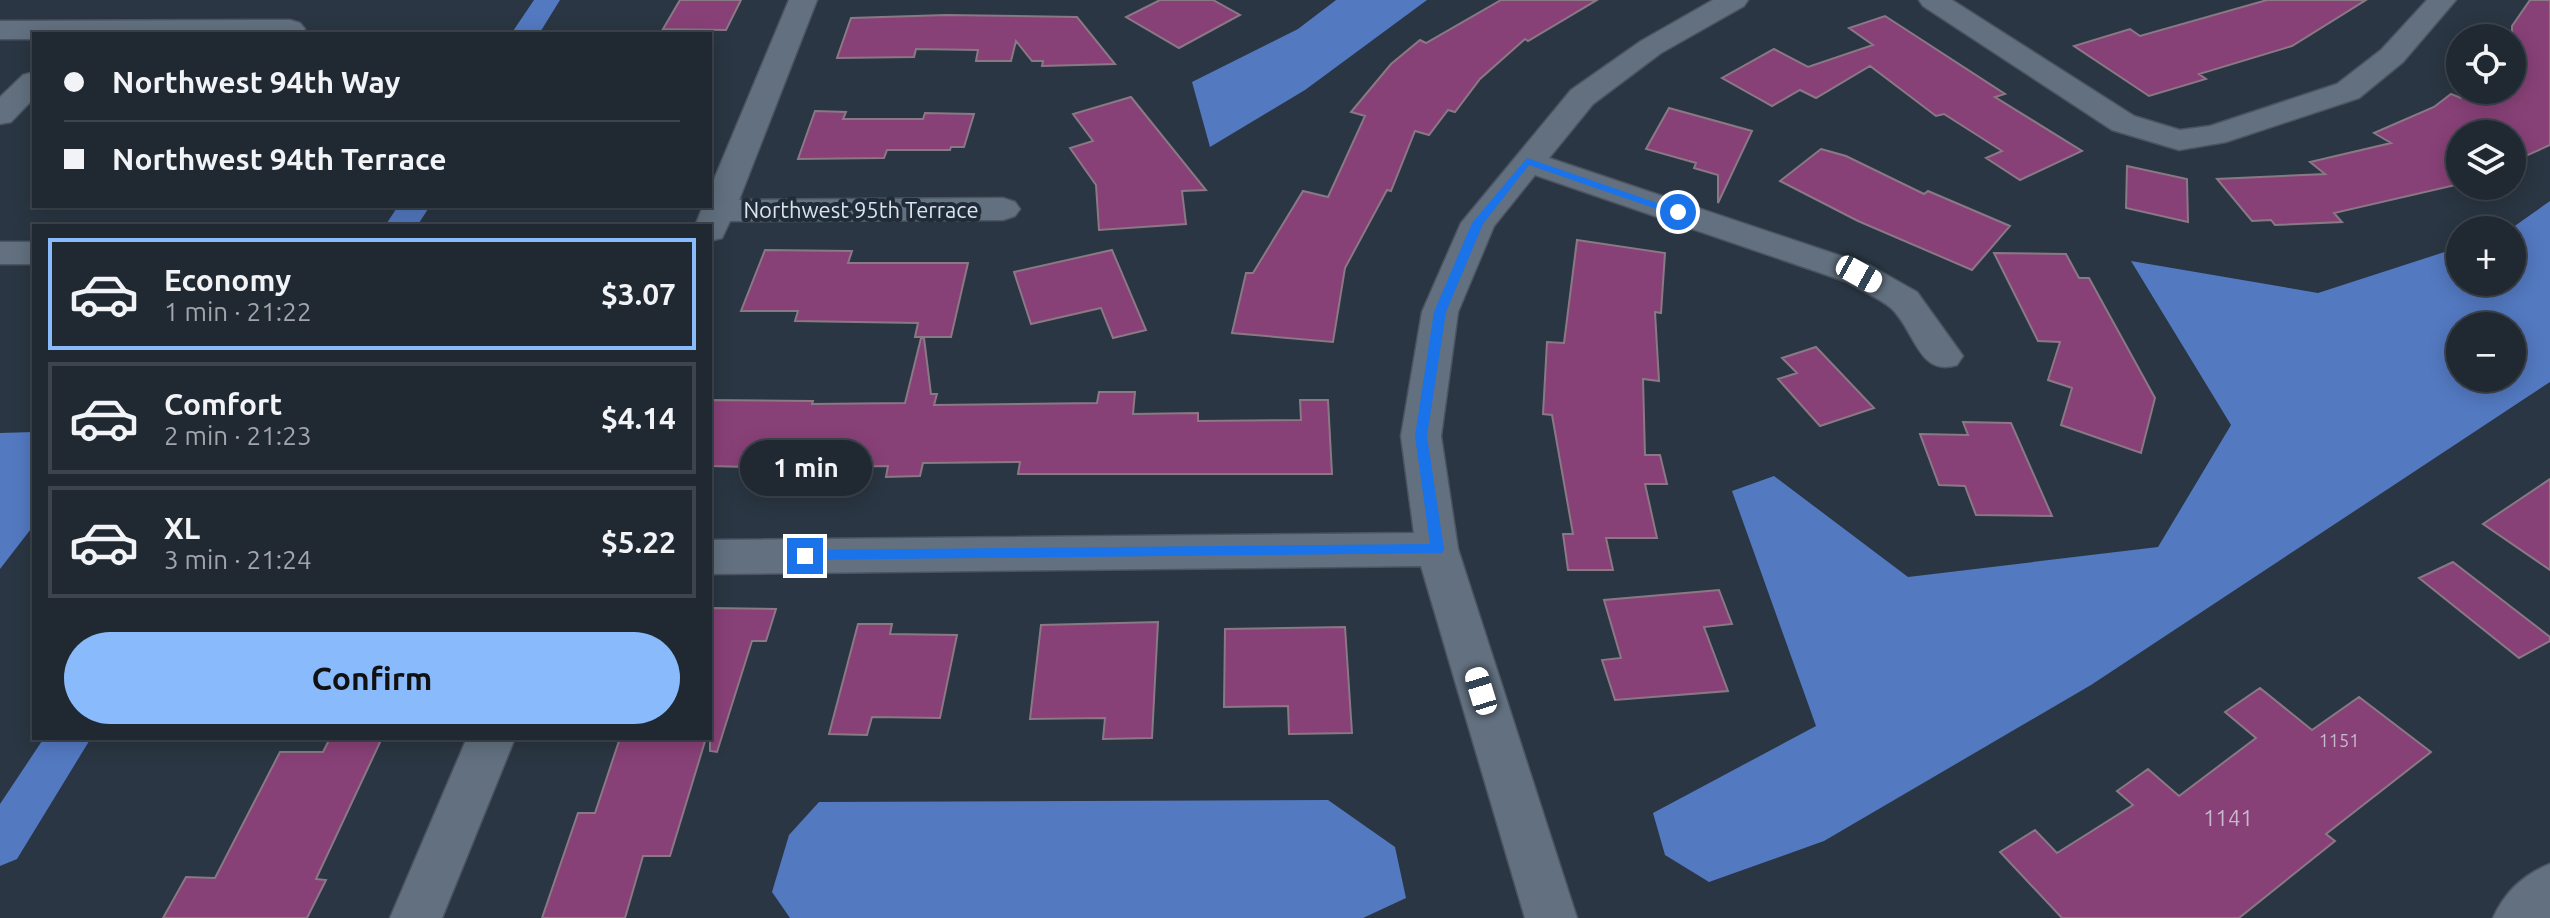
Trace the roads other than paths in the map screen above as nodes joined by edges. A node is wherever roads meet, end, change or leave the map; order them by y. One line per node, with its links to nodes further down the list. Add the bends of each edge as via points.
1 (116, 0): 8 (street)
2 (803, 0): 13 (street)
3 (1734, 0): 11 (street, via 1651,47 1582,97)
4 (1933, 0): 5 (street, via 2123,123 2179,140 2215,135 2348,91 2392,56)
5 (2442, 0)
6 (290, 29): 8 (street)
7 (0, 30): 8 (street)
8 (84, 32)
9 (32, 83): 10 (street)
10 (0, 115)
11 (1527, 161): 16 (street, via 1859,274 1904,300); 17 (street, via 1478,223 1440,312 1421,436)
12 (1003, 209): 13 (street, Northwest 95th Terrace)
13 (714, 220)
14 (0, 253): 15 (street)
15 (32, 253)
16 (1944, 356)
17 (1437, 549): 18 (street); 22 (street)
18 (712, 557)
19 (490, 740): 21 (street)
20 (2550, 888): 23 (street)
21 (416, 918)
22 (1551, 918)
23 (2519, 918)

